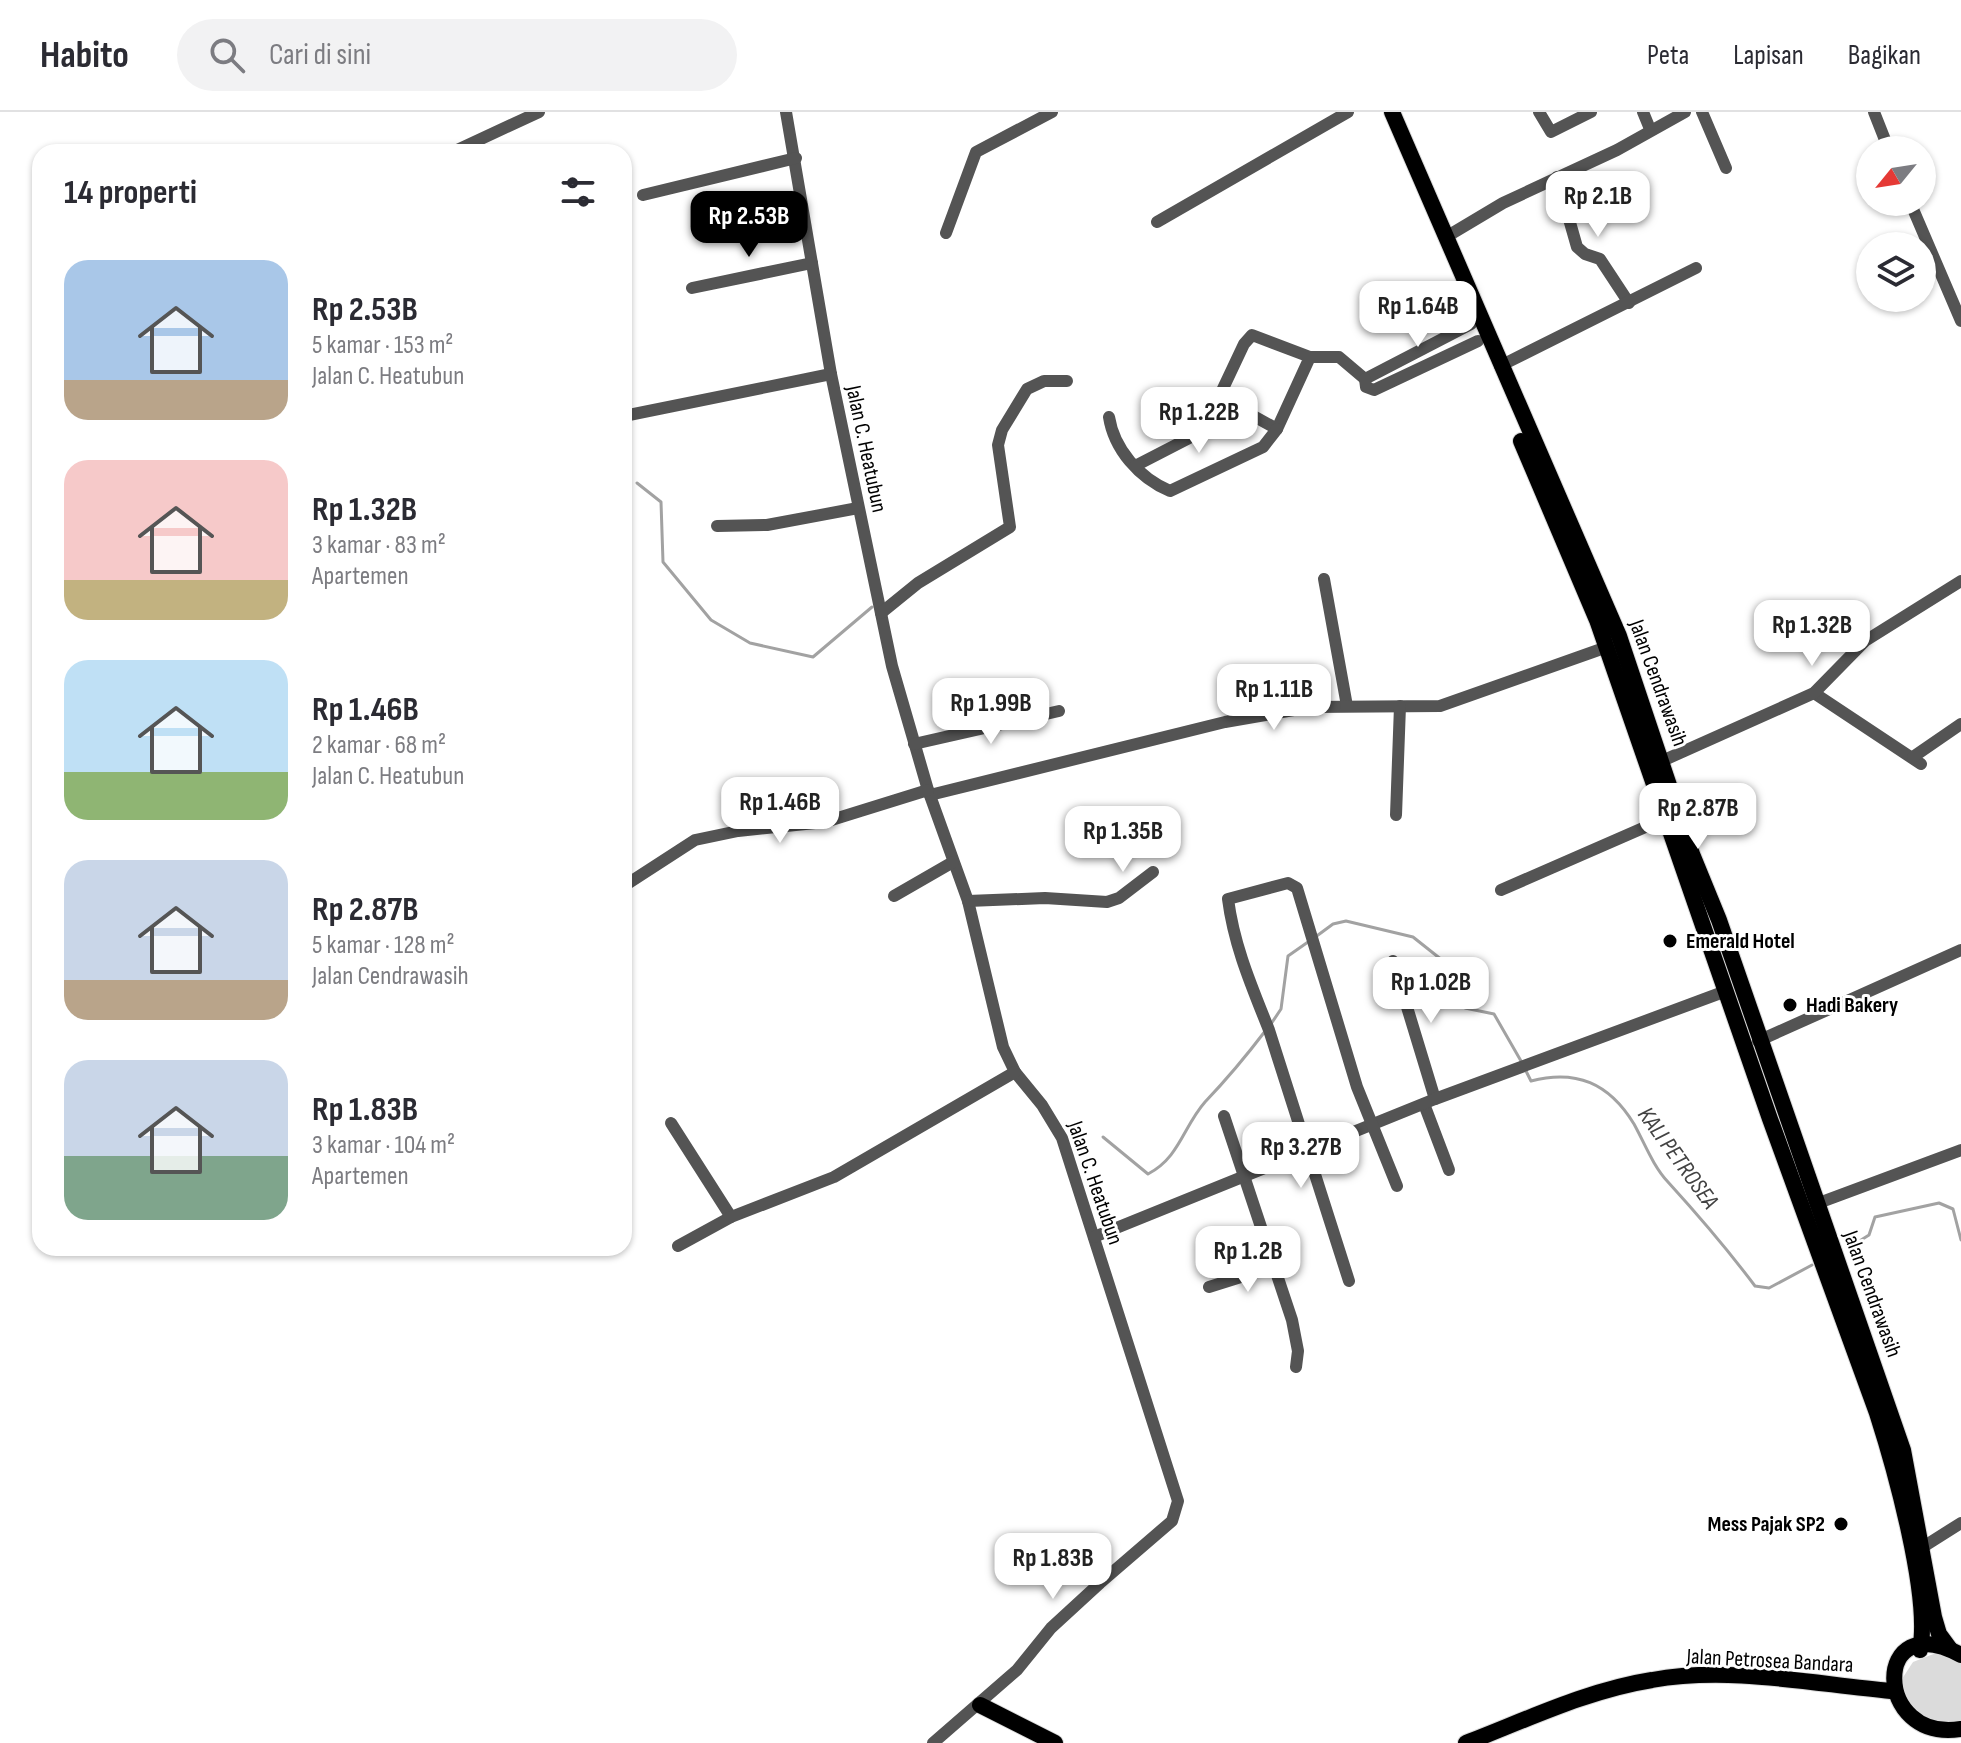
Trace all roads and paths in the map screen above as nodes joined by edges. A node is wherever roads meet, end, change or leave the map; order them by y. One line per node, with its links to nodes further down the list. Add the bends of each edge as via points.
1 (539, 112): 15 (street)
2 (786, 112): 16 (street, Jalan C. Heatubun)
3 (1052, 112): 22 (street, via 976,152)
4 (1348, 112): 21 (street)
5 (1381, 112): 29 (main road, Jalan Cendrawasih)
6 (1392, 112): 23 (main road, Jalan Cendrawasih)
7 (1539, 112): 8 (street, via 1551,132)
8 (1591, 112)
9 (1643, 112): 13 (street)
10 (1685, 112): 13 (street)
11 (1702, 112): 17 (street)
12 (1874, 112): 14 (street)
13 (1650, 129): 18 (street)
14 (1883, 136)
15 (470, 144)
16 (796, 158): 19 (street); 24 (street, Jalan C. Heatubun)
17 (1726, 168)
18 (1557, 177): 23 (street); 27 (street, via 1577,247 1600,259)
19 (643, 195)
20 (1916, 216): 28 (street)
21 (1157, 222)
22 (946, 233)
23 (1446, 237): 32 (main road, Jalan Cendrawasih)
24 (812, 263): 26 (street); 33 (street, Jalan C. Heatubun)
25 (1696, 268): 27 (street)
26 (692, 288)
27 (1629, 303): 32 (street)
28 (1961, 321)
29 (1471, 324): 30 (main road, Jalan Cendrawasih); 34 (street)
30 (1478, 341): 34 (street, via 1374,390 1366,387); 46 (main road, Jalan Cendrawasih)
31 (1310, 357): 34 (street, via 1339,357); 36 (street, via 1250,335); 39 (street)
32 (1500, 366): 53 (main road, Jalan Cendrawasih, via 1619,636)
33 (831, 374): 37 (street); 41 (street, Jalan C. Heatubun)
34 (1365, 379)
35 (1067, 381): 45 (street, via 1044,381 1027,389 1002,430 998,445 1010,527 918,583)
36 (1219, 397): 39 (street); 40 (street, via 1199,433)
37 (632, 414)
38 (1109, 417): 40 (street, via 1116,442)
39 (1277, 429): 40 (street, via 1263,447 1178,490 1165,490)
40 (1135, 466)
41 (858, 508): 42 (street, via 767,525); 45 (street, Jalan C. Heatubun)
42 (717, 526)
43 (1324, 579): 48 (street)
44 (1961, 581): 47 (street, via 1865,641)
45 (881, 613): 52 (street, Jalan C. Heatubun)
46 (1607, 647): 49 (street, via 1449,704); 56 (main road, Jalan Cendrawasih)
47 (1814, 693): 51 (street, via 1917,761); 53 (street)
48 (1347, 706): 49 (street); 54 (street, via 1225,722)
49 (1400, 706): 55 (street)
50 (1059, 711): 52 (street)
51 (1961, 724)
52 (914, 744): 54 (street, Jalan C. Heatubun)
53 (1662, 761): 66 (main road, Jalan Cendrawasih)
54 (929, 792): 57 (street, Jalan C. Heatubun); 59 (street, via 825,822 695,840)
55 (1396, 815)
56 (1666, 818): 60 (street); 65 (main road, Jalan Cendrawasih)
57 (953, 862): 61 (street); 62 (street, Jalan C. Heatubun)
58 (1153, 872): 62 (street, via 1107,902)
59 (632, 881)
60 (1501, 890)
61 (894, 896)
62 (968, 901): 67 (street, Jalan C. Heatubun, via 995,1019)
63 (1961, 950): 66 (street)
64 (1393, 961): 68 (street)
65 (1726, 991): 68 (street); 87 (main road, Jalan Cendrawasih, via 1893,1462 1921,1619)
66 (1758, 1041): 77 (main road, Jalan Cendrawasih)
67 (1015, 1072): 78 (street, via 834,1177); 79 (street, Jalan C. Heatubun, via 1062,1138)
68 (1430, 1102): 71 (street); 74 (street)
69 (1224, 1116): 75 (street)
70 (671, 1123): 78 (street)
71 (1371, 1125): 73 (street); 73 (street, via 1297,888 1288,883 1237,895 1228,899 1232,934); 76 (street)
72 (1961, 1150): 77 (street)
73 (1307, 1151): 75 (street); 82 (street)
74 (1449, 1170)
75 (1245, 1174): 79 (street); 81 (street)
76 (1397, 1186)
77 (1816, 1204): 86 (main road, Jalan Cendrawasih, via 1903,1450)
78 (731, 1217): 80 (street)
79 (1094, 1237): 90 (street, Jalan C. Heatubun, via 1178,1501 1172,1521 1051,1628)
80 (678, 1246)
81 (1276, 1266): 83 (street); 84 (street, via 1297,1341)
82 (1349, 1281)
83 (1209, 1287)
84 (1296, 1367)
85 (1961, 1523): 86 (street)
86 (1923, 1547): 88 (main road, Jalan Cendrawasih, via 1939,1634)
87 (1920, 1650): 88 (main road, Jalan Cendrawasih); 89 (main road, via 1899,1666)
88 (1956, 1652)
89 (1891, 1691): 92 (main road, via 1899,1717); 95 (main road, Jalan Petrosea Bandara, via 1730,1676 1664,1678 1607,1690)
90 (980, 1705): 93 (street, Jalan C. Heatubun); 94 (main road)
91 (1955, 1735): 92 (main road)
92 (1923, 1738)
93 (933, 1743)
94 (1055, 1743)
95 (1466, 1743)

